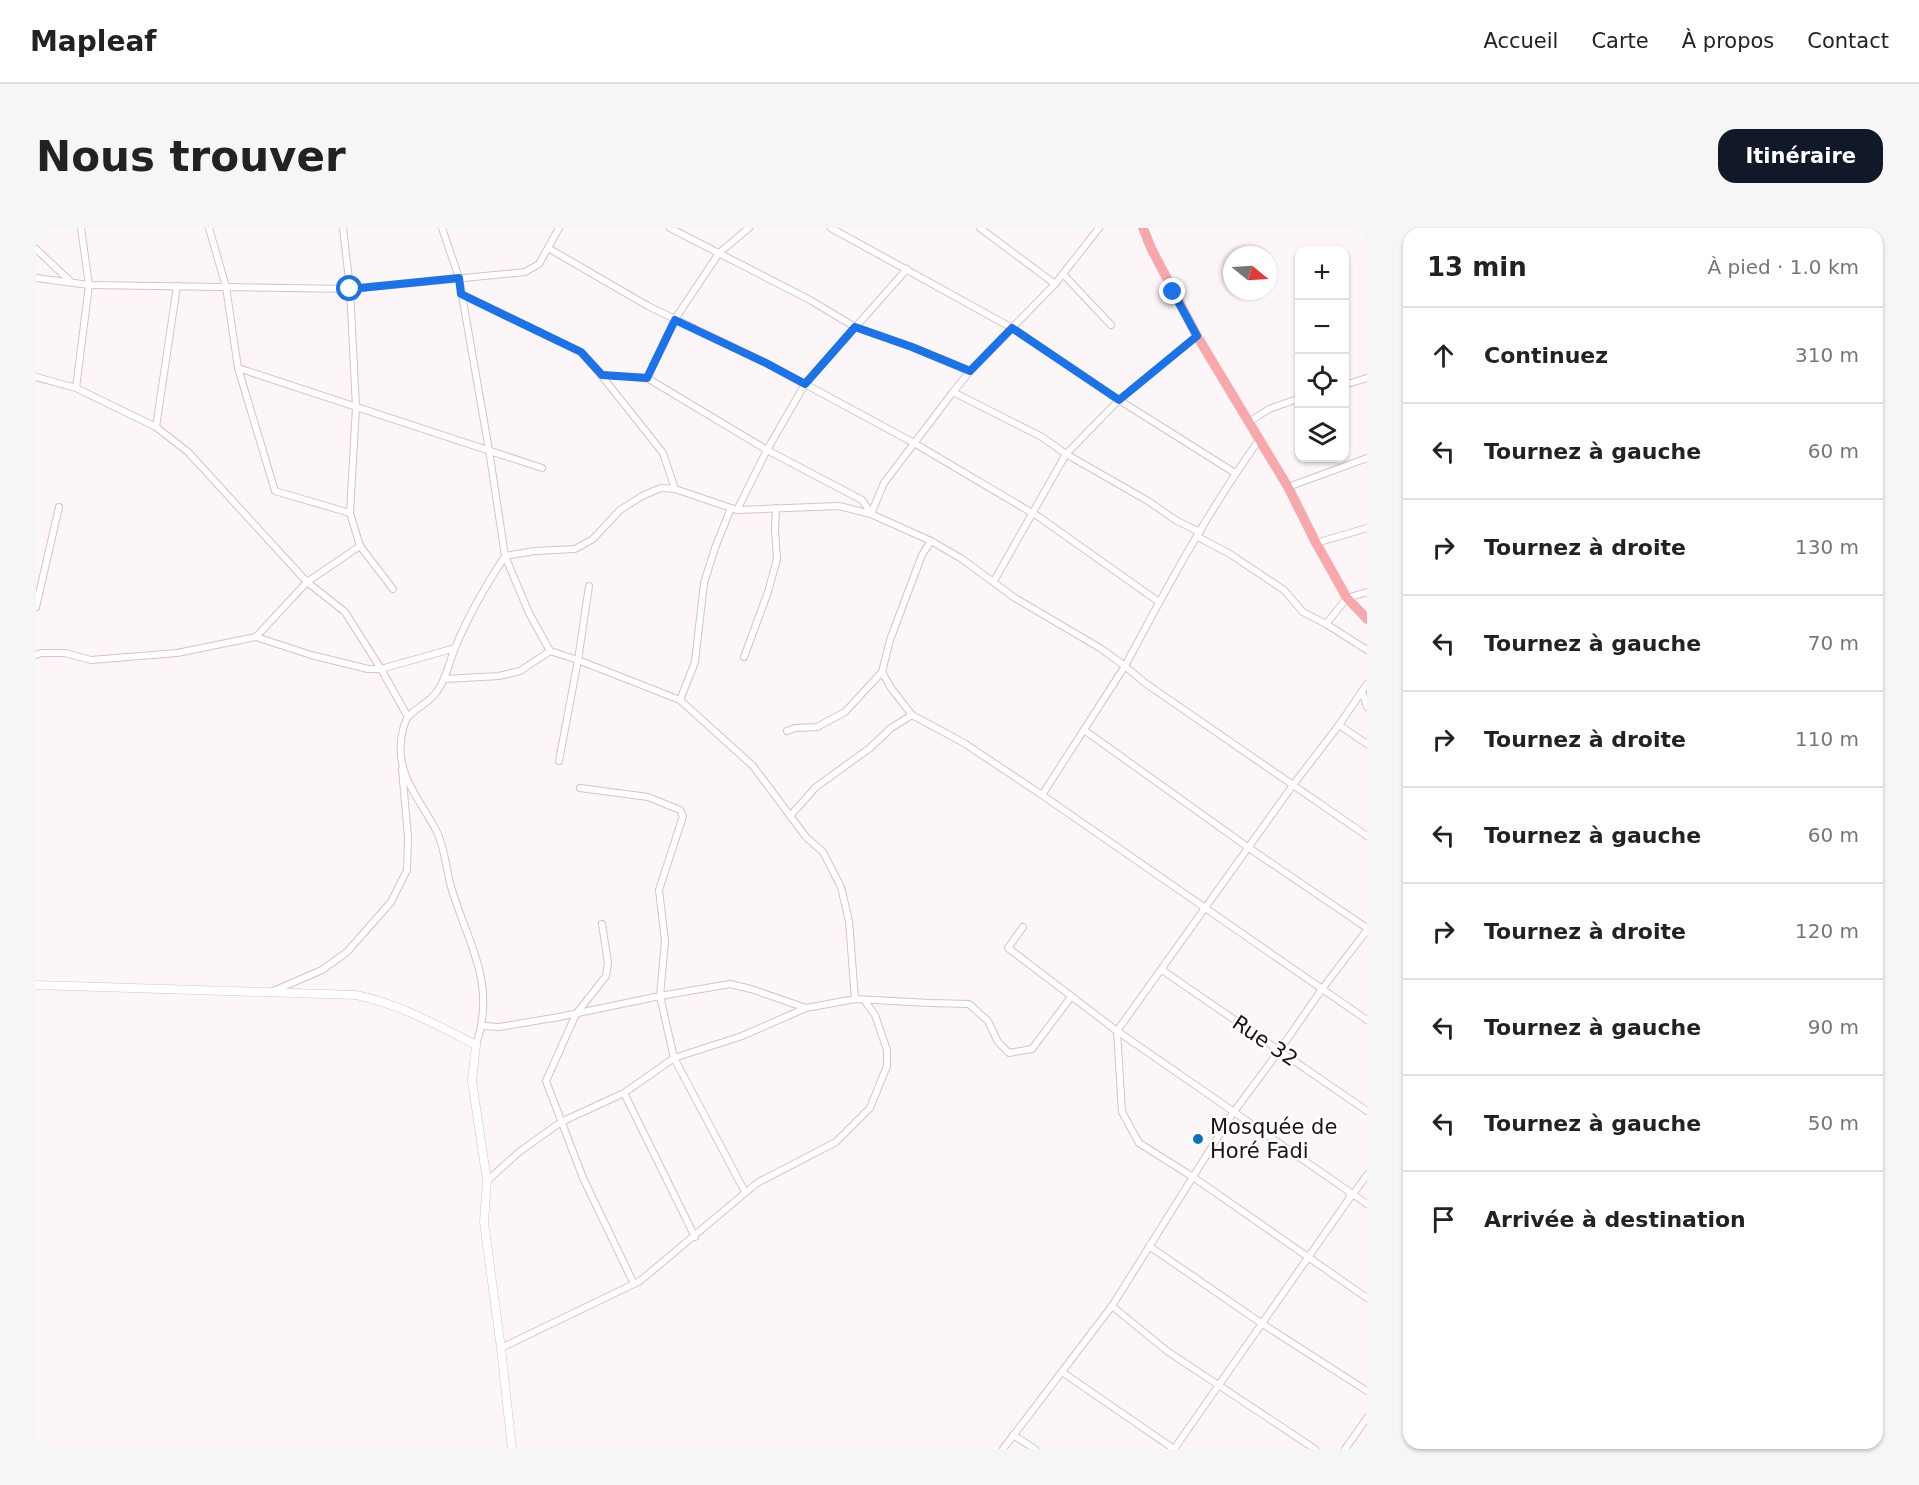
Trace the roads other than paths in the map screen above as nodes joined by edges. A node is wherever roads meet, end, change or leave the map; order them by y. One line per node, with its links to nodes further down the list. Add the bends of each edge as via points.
1 (81, 228): 20 (street)
2 (209, 228): 23 (street)
3 (343, 228): 24 (street)
4 (442, 228): 18 (street)
5 (559, 228): 12 (street)
6 (670, 228): 14 (street)
7 (749, 228): 14 (street)
8 (831, 228): 15 (street)
9 (980, 228): 21 (street)
10 (1099, 228): 16 (street)
11 (1143, 228): 30 (main road)
12 (548, 248): 18 (street, via 539,264 525,272); 26 (street)
13 (36, 249): 19 (street)
14 (719, 253): 26 (street); 28 (street)
15 (908, 269): 28 (street); 29 (street)
16 (1063, 274): 21 (street); 27 (street)
17 (36, 278): 19 (street)
18 (459, 278): 24 (street); 25 (street)
19 (71, 283): 20 (street)
20 (89, 285): 22 (street); 39 (street)
21 (1055, 285): 29 (street)
22 (177, 286): 23 (street); 45 (street)
23 (225, 287): 24 (street); 31 (street)
24 (350, 289): 43 (street)
25 (461, 294): 33 (street, via 581,352); 48 (street)
26 (675, 320): 35 (street); 38 (street)
27 (1111, 325)
28 (855, 327): 32 (street); 38 (street)
29 (1012, 328): 32 (street); 42 (street)
30 (1197, 336): 42 (street); 44 (main road)
31 (238, 368): 43 (street); 59 (street, via 275,491)
32 (970, 371): 40 (street)
33 (602, 375): 35 (street); 55 (street, via 663,453)
34 (36, 377): 39 (street)
35 (647, 378): 49 (street)
36 (1367, 378): 37 (street)
37 (1349, 383)
38 (805, 384): 47 (street); 49 (street)
39 (76, 388): 45 (street)
40 (953, 392): 47 (street); 50 (street, via 1042,437)
41 (1295, 399): 44 (street, via 1269,409)
42 (1119, 400): 50 (street); 53 (street)
43 (356, 407): 48 (street); 59 (street)
44 (1249, 423): 46 (main road)
45 (156, 427): 69 (street, via 188,452)
46 (1259, 440): 53 (street); 54 (main road)
47 (914, 443): 60 (street); 61 (street, via 884,483)
48 (489, 450): 52 (street); 67 (street)
49 (767, 450): 58 (street); 61 (street, via 862,500)
50 (1066, 454): 60 (street); 63 (street)
51 (1367, 458): 54 (street)
52 (542, 468)
53 (1235, 473): 63 (street)
54 (1288, 487): 65 (main road)
55 (675, 489): 58 (street); 67 (street, via 661,488 642,495 620,510 593,539 575,549)
56 (59, 507): 75 (street)
57 (776, 508): 58 (street); 61 (street, via 838,506); 83 (street, via 777,559)
58 (734, 509): 91 (street, via 704,583 695,662)
59 (350, 513): 66 (street)
60 (1032, 513): 68 (street); 74 (street)
61 (871, 514): 64 (street)
62 (1367, 528): 65 (street)
63 (1199, 534): 74 (street); 77 (street, via 1284,590 1303,612)
64 (931, 542): 68 (street); 87 (street, via 922,555)
65 (1316, 543): 73 (main road)
66 (360, 546): 69 (street); 71 (street)
67 (505, 556): 79 (street); 81 (street)
68 (994, 581): 85 (street)
69 (307, 582): 78 (street); 86 (street, via 345,612)
70 (589, 586): 84 (street)
71 (393, 589)
72 (1367, 592): 73 (street)
73 (1347, 598): 76 (main road); 77 (street)
74 (1159, 602): 85 (street)
75 (36, 607)
76 (1367, 619)
77 (1326, 624): 80 (street)
78 (256, 637): 82 (street, via 177,653 91,660 65,653); 86 (street, via 322,658)
79 (455, 648): 86 (street); 88 (street)
80 (1367, 650)
81 (549, 651): 84 (street); 88 (street, via 520,671)
82 (36, 655)
83 (744, 657)
84 (578, 660): 91 (street); 99 (street)
85 (1125, 666): 96 (street); 101 (street)
86 (381, 669): 94 (street)
87 (882, 672): 93 (street); 97 (street, via 845,712 818,727)
88 (445, 679): 94 (street, via 437,693)
89 (1367, 684): 90 (street)
90 (1362, 691): 92 (street); 95 (street)
91 (680, 700): 104 (street, via 753,766)
92 (1367, 707)
93 (912, 714): 103 (street, via 964,742); 104 (street, via 816,787)
94 (408, 717): 100 (street, via 400,742)
95 (1339, 725): 98 (street); 101 (street)
96 (1084, 730): 103 (street); 106 (street)
97 (787, 731)
98 (1367, 744)
99 (559, 761)
100 (401, 762): 114 (street, via 407,870 391,902 347,952 322,970); 122 (street, via 437,832 451,888 478,960)
101 (1293, 785): 105 (street); 106 (street)
102 (580, 788): 115 (street, via 648,797 680,810 682,816 659,890 665,941)
103 (1042, 795): 107 (street)
104 (790, 816): 117 (street, via 823,852 840,887 849,921)
105 (1367, 836)
106 (1249, 848): 107 (street); 110 (street)
107 (1205, 909): 111 (street); 113 (street)
108 (602, 924): 120 (street, via 606,976)
109 (1023, 927): 116 (street, via 1008,948)
110 (1367, 929): 113 (street)
111 (1162, 970): 123 (street); 125 (street, Rue 32)
112 (36, 985): 114 (street)
113 (1322, 989): 121 (street); 125 (street)
114 (271, 992): 124 (street, via 356,995 382,1001)
115 (660, 996): 119 (street, via 730,984); 120 (street); 126 (street)
116 (1071, 997): 118 (street, via 1032,1049 1010,1053 998,1042 988,1021 969,1004); 123 (street)
117 (855, 999): 118 (street); 119 (street)
118 (865, 1001): 134 (street, via 875,1015 887,1050 887,1066 870,1108 836,1142)
119 (806, 1008): 126 (street, via 742,1036)
120 (576, 1014): 122 (street, via 499,1027); 130 (street, via 546,1081)
121 (1367, 1020)
122 (483, 1026): 124 (street)
123 (1117, 1031): 129 (street); 132 (street, via 1122,1112 1139,1143)
124 (476, 1045): 133 (street, via 472,1081)
125 (1279, 1051): 128 (street, Rue 32); 129 (street)
126 (674, 1058): 127 (street); 134 (street)
127 (624, 1094): 130 (street); 137 (street)
128 (1367, 1111)
129 (1233, 1113): 132 (street); 135 (street)
130 (561, 1122): 133 (street); 140 (street)
131 (1367, 1175): 135 (street)
132 (1193, 1177): 138 (street); 139 (street)
133 (487, 1181): 144 (street, via 484,1222)
134 (745, 1192): 137 (street)
135 (1350, 1196): 136 (street); 139 (street)
136 (1367, 1204)
137 (695, 1237): 140 (street)
138 (1149, 1246): 142 (street); 143 (street)
139 (1308, 1257): 141 (street); 143 (street)
140 (634, 1284): 144 (street)
141 (1367, 1298)
142 (1112, 1306): 145 (street); 146 (street, via 1167,1351)
143 (1261, 1323): 146 (street); 147 (street)
144 (501, 1348): 150 (street)
145 (1062, 1372): 149 (street); 153 (street)
146 (1219, 1385): 153 (street); 154 (street)
147 (1367, 1391)
148 (1367, 1418): 155 (street)
149 (1013, 1435): 151 (street); 152 (street)
150 (512, 1449)
151 (1003, 1449)
152 (1035, 1449)
153 (1174, 1449)
154 (1315, 1449)
155 (1345, 1449)

